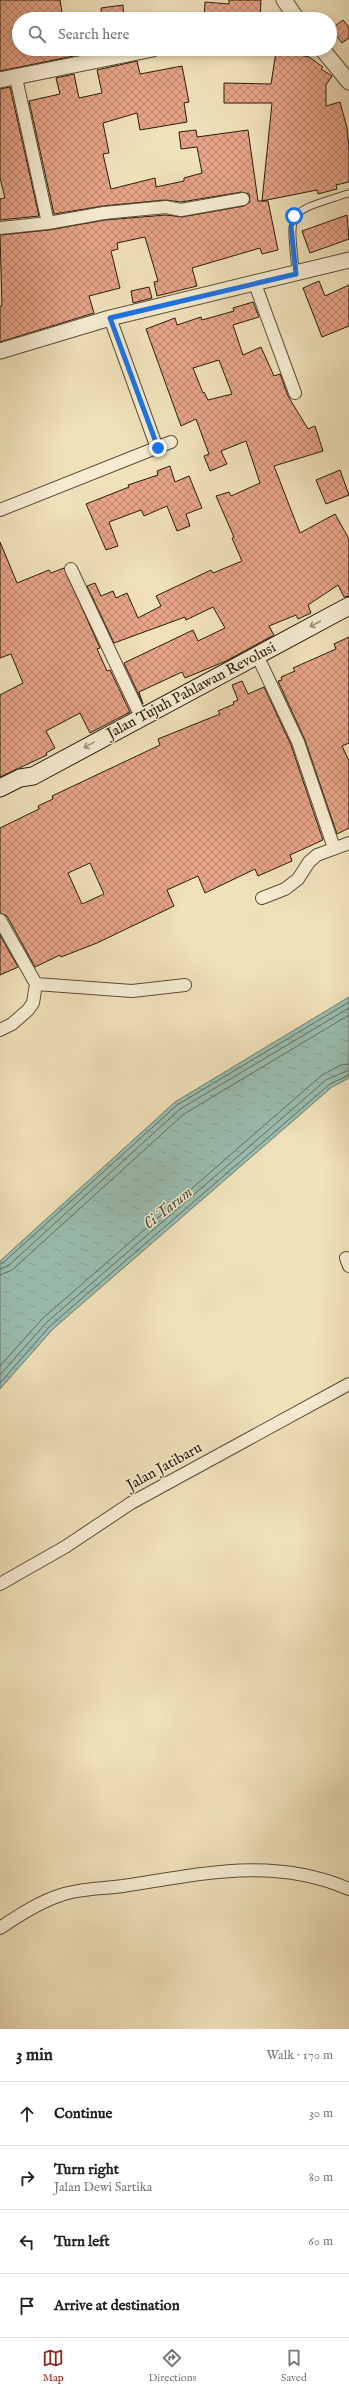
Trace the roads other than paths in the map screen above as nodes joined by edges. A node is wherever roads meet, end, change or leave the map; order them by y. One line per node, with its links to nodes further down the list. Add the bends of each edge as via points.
1 (284, 0): 2 (street)
2 (292, 12)
3 (120, 56): 5 (street)
4 (328, 56): 7 (street)
5 (16, 78): 6 (street); 10 (street)
6 (0, 80)
7 (349, 82)
8 (349, 193): 13 (lane, via 302,209 294,216 291,227)
9 (243, 199): 10 (street, via 181,210 166,207 104,213)
10 (48, 223): 11 (street)
11 (0, 228)
12 (349, 260): 13 (street)
13 (296, 274): 14 (street)
14 (255, 284): 15 (street); 17 (street)
15 (110, 318): 16 (street); 19 (street)
16 (0, 351)
17 (295, 393)
18 (171, 442): 19 (street)
19 (158, 448): 20 (street)
20 (0, 510)
21 (71, 569): 24 (street)
22 (349, 606): 23 (main road, Jalan Tujuh Pahlawan Revolusi, one-way to 23)
23 (256, 655): 24 (main road, Jalan Tujuh Pahlawan Revolusi); 29 (street, via 298,742)
24 (141, 717): 25 (main road, Jalan Tujuh Pahlawan Revolusi, one-way to 25)
25 (33, 776): 26 (main road, Jalan Tujuh Pahlawan Revolusi, via 20,778); 27 (main road, Jalan Tujuh Pahlawan Revolusi, via 24,787)
26 (0, 788)
27 (0, 800)
28 (349, 843): 29 (street)
29 (334, 848): 30 (street, via 317,855 298,879 285,889)
30 (262, 898)
31 (0, 920): 32 (street)
32 (36, 984): 33 (street, via 132,991); 34 (street, via 33,1003 28,1010)
33 (185, 985)
34 (0, 1030)
35 (349, 1384): 36 (street, Jalan Jatibaru, via 131,1503 65,1547)
36 (0, 1584)
37 (349, 1889): 38 (street, via 311,1875 286,1870 243,1869 62,1894 21,1914)
38 (0, 1928)

